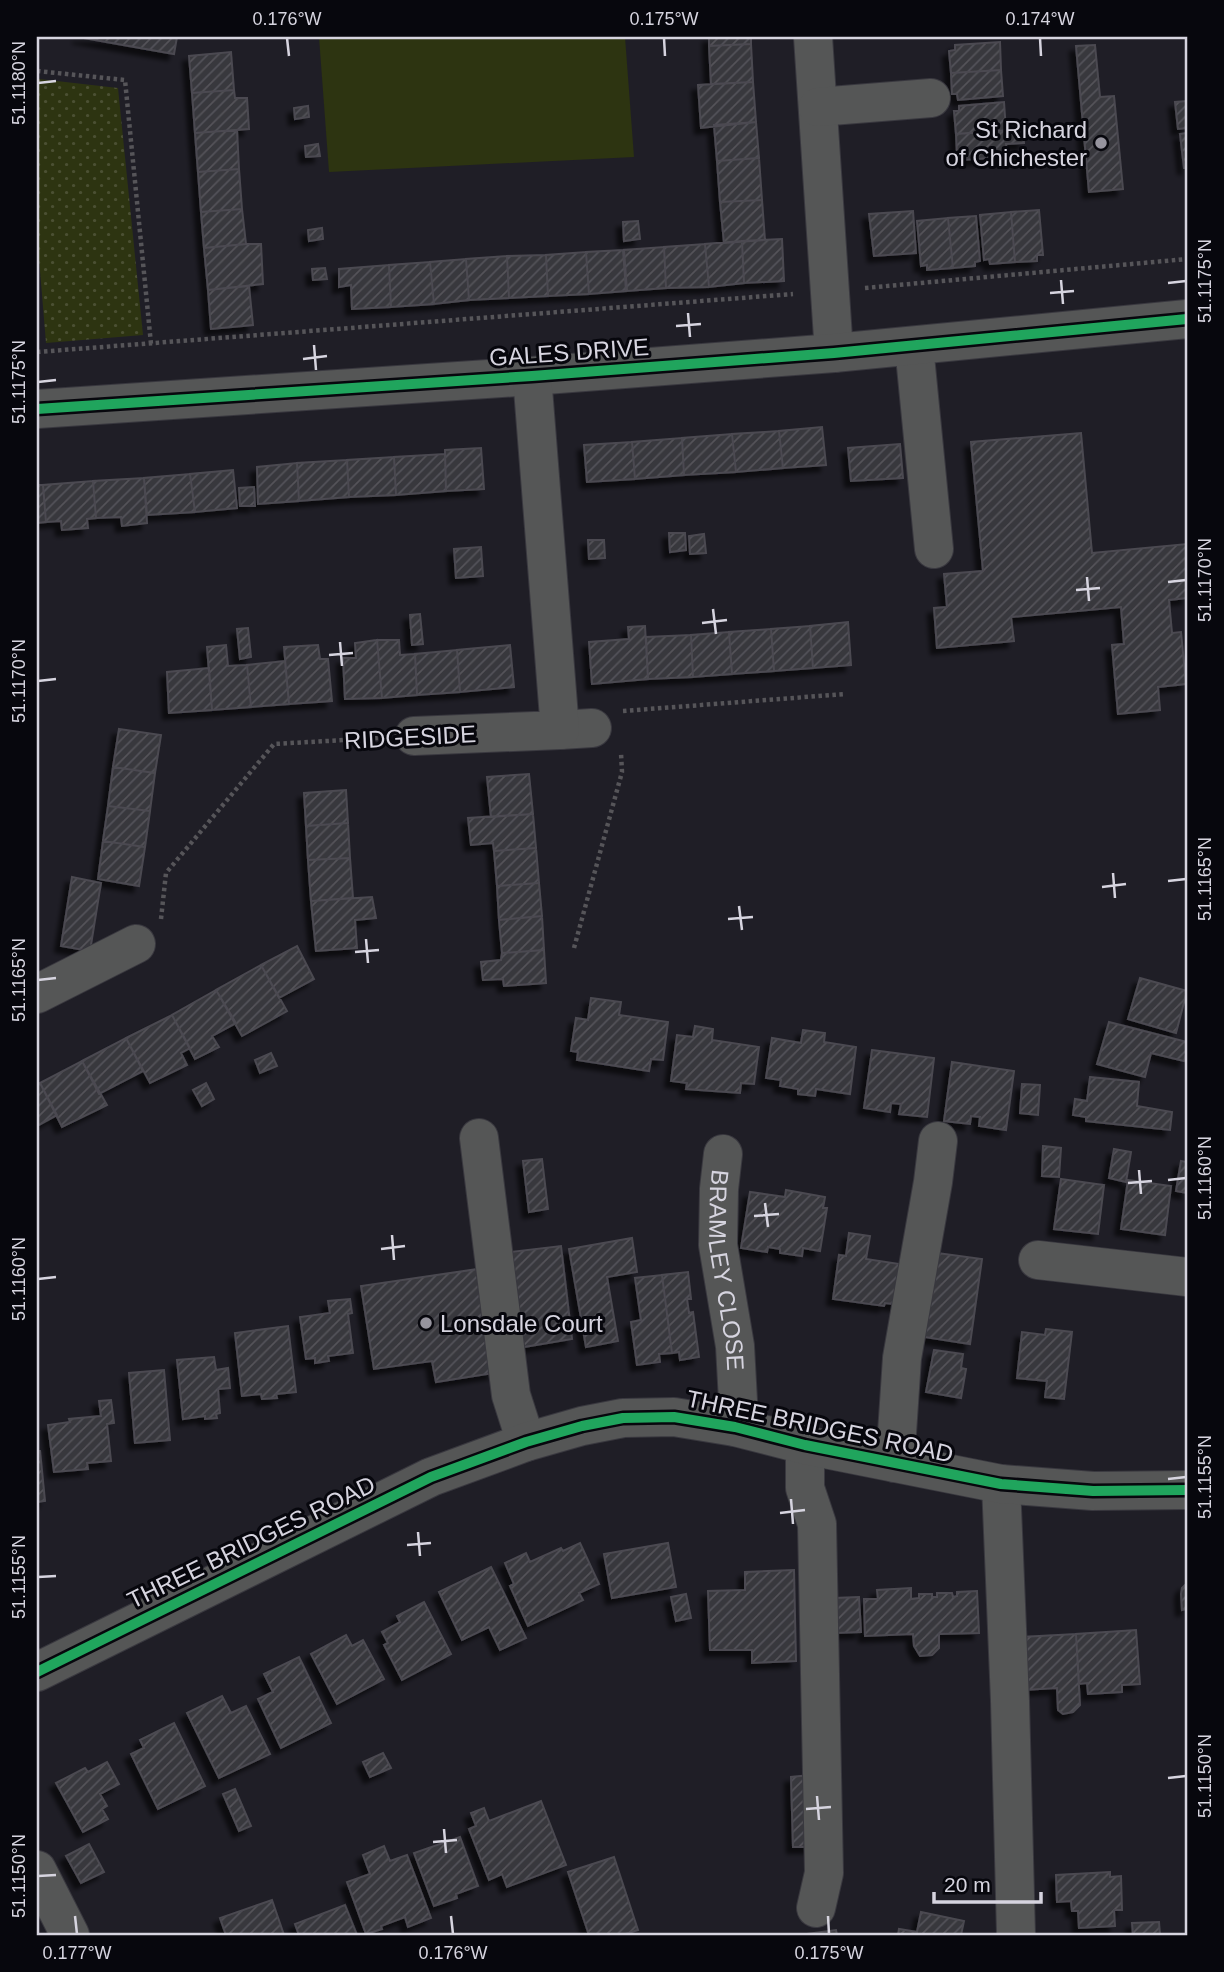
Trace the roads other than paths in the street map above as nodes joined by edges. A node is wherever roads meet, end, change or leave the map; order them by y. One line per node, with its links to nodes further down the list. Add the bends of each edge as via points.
1 (813, 37): 3 (street)
2 (931, 98): 3 (street)
3 (818, 107): 6 (street)
4 (1187, 319): 5 (street, GALES DRIVE)
5 (914, 346): 6 (street, GALES DRIVE); 9 (street)
6 (834, 353): 7 (street, GALES DRIVE)
7 (532, 376): 8 (street, GALES DRIVE); 10 (street, RIDGESIDE, via 591,728)
8 (37, 409)
9 (934, 549)
10 (415, 736)
11 (136, 944): 12 (street)
12 (37, 994)
13 (479, 1138): 19 (street, via 511,1395)
14 (938, 1141): 21 (street, via 902,1358)
15 (723, 1154): 18 (street, BRAMLEY CLOSE, via 718,1245 735,1346)
16 (1038, 1261): 17 (street)
17 (1187, 1277)
18 (735, 1427): 19 (street, THREE BRIDGES ROAD, via 674,1417 623,1418); 20 (street, THREE BRIDGES ROAD)
19 (526, 1442): 24 (street, THREE BRIDGES ROAD, via 431,1477)
20 (805, 1445): 21 (street, THREE BRIDGES ROAD); 26 (street, via 805,1488 817,1524 824,1873)
21 (895, 1463): 22 (street, THREE BRIDGES ROAD)
22 (1002, 1484): 23 (street, THREE BRIDGES ROAD, via 1093,1491); 28 (street)
23 (1187, 1490)
24 (37, 1672)
25 (37, 1870): 27 (street)
26 (816, 1908)
27 (70, 1935)
28 (1016, 1935)

